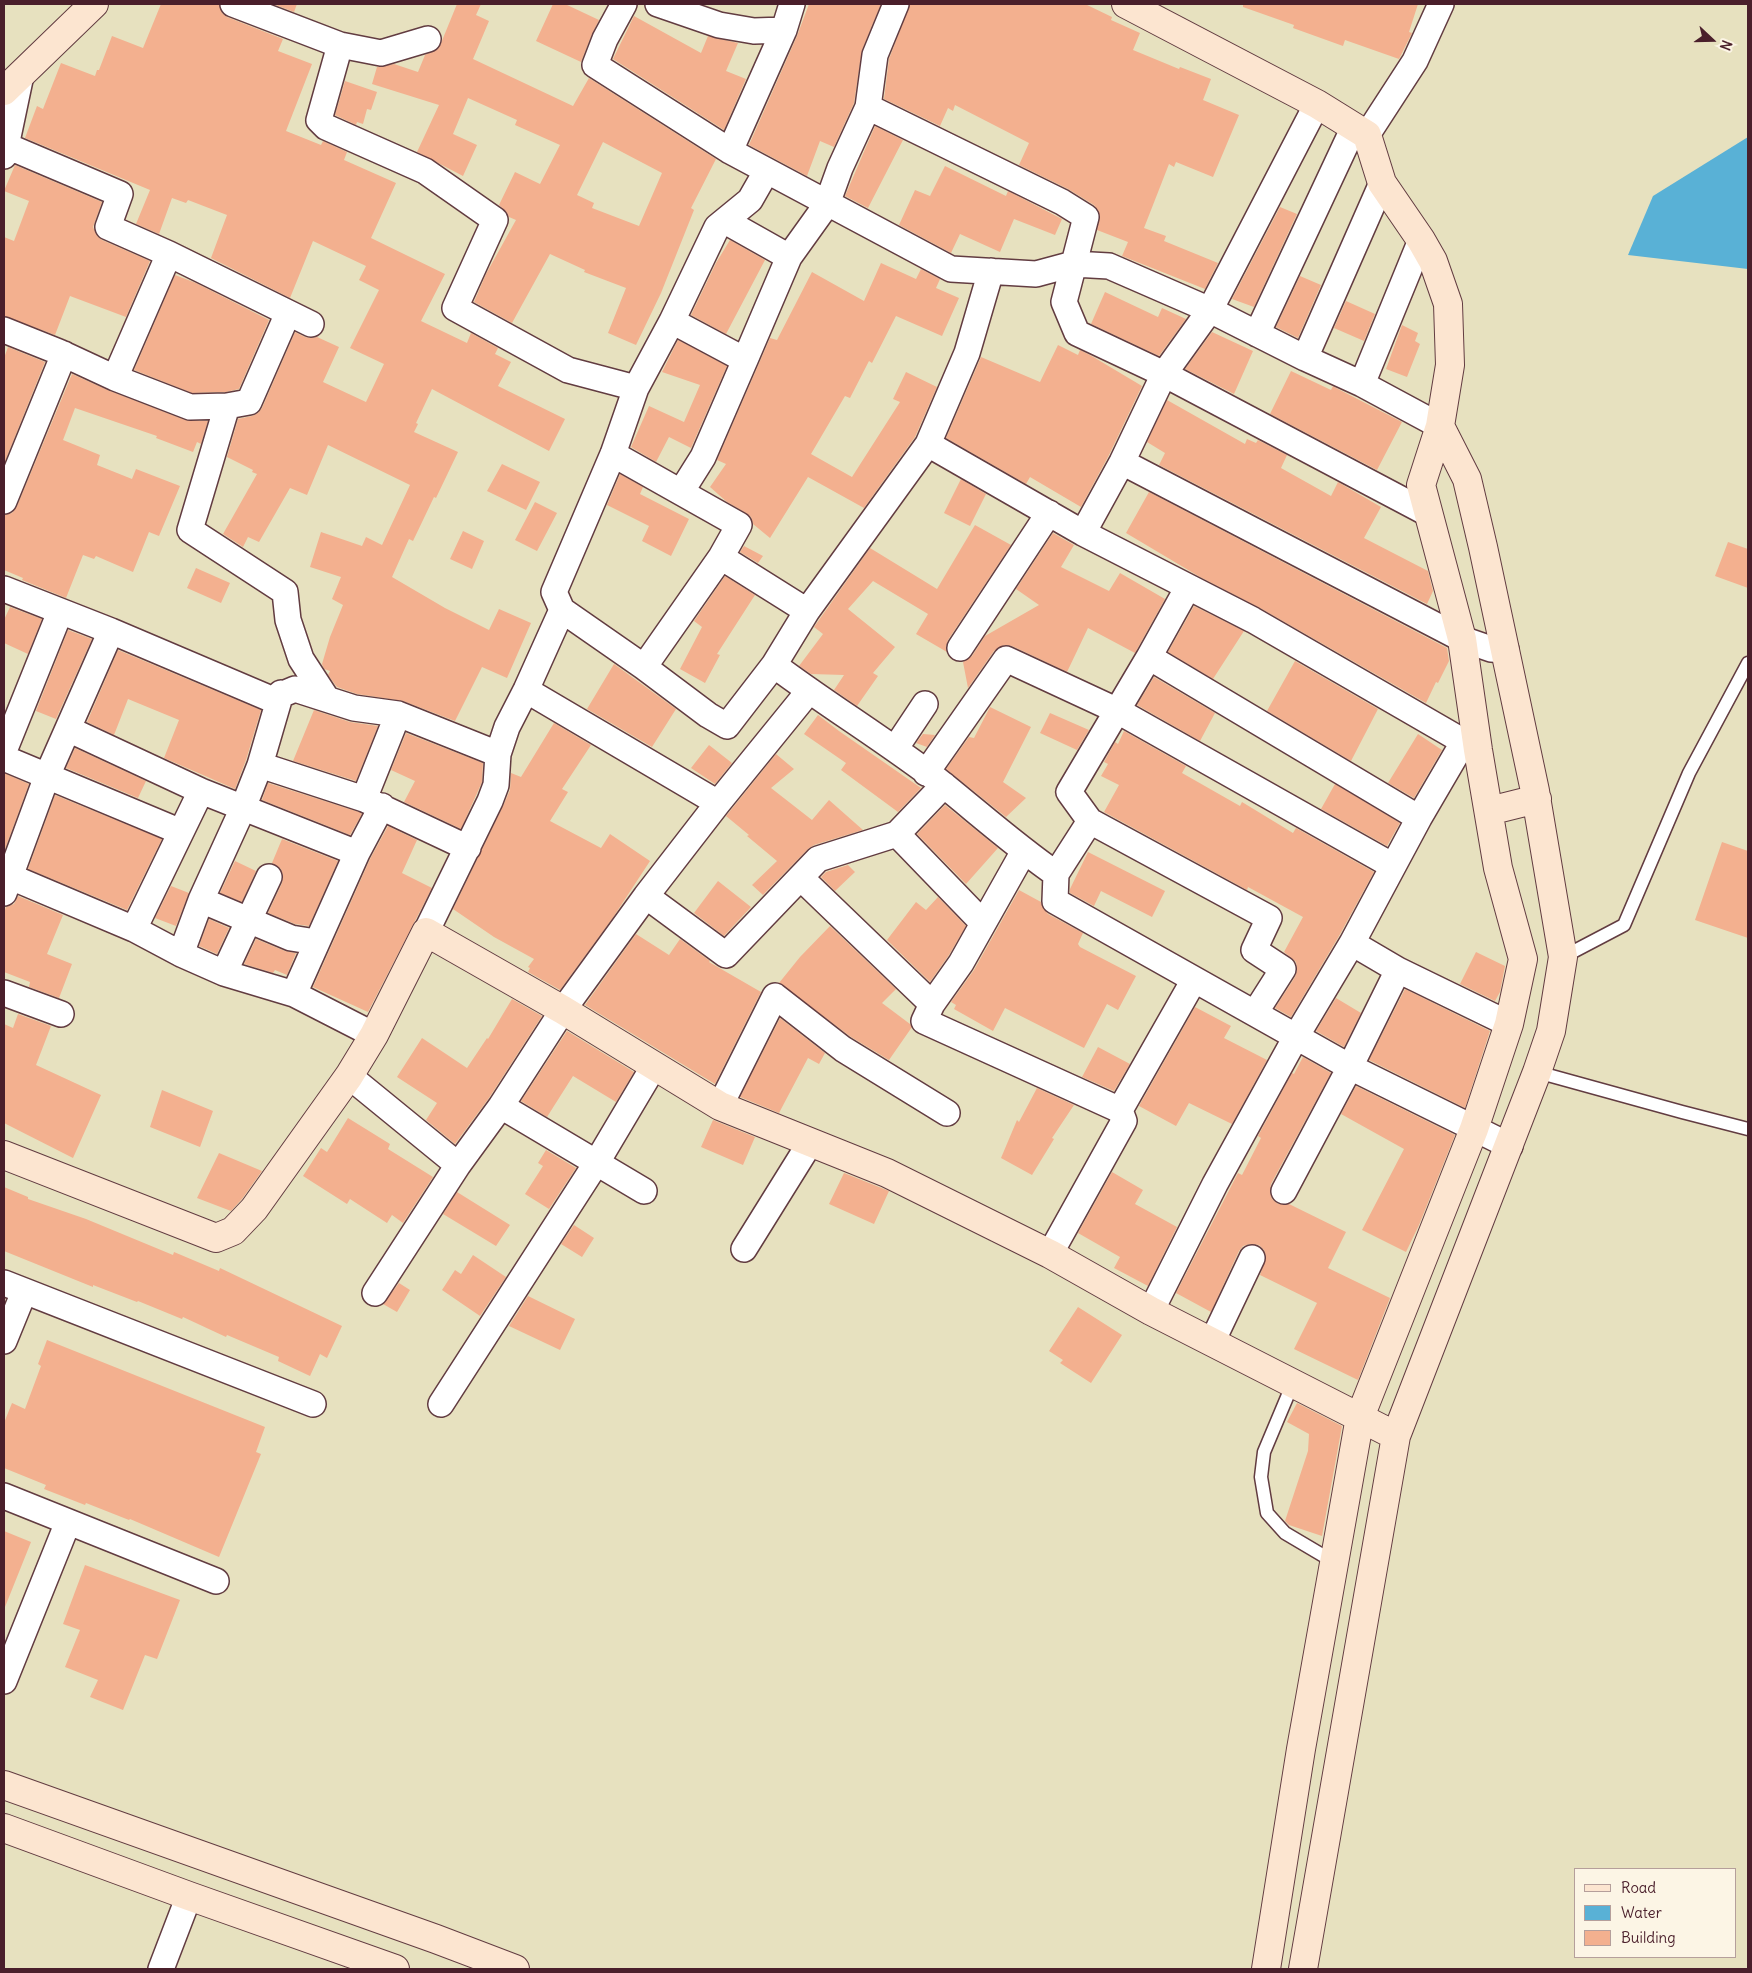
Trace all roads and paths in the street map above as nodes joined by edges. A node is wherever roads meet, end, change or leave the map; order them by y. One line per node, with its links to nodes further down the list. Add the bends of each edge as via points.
1 (94, 4): 12 (street)
2 (233, 4): 11 (street)
3 (624, 4): 17 (street, via 595,65)
4 (658, 4): 9 (street, via 719,25 754,31)
5 (792, 4): 9 (street)
6 (896, 4): 14 (street, via 875,55)
7 (1126, 4): 13 (street)
8 (1440, 4): 15 (street, via 1415,61)
9 (784, 30): 17 (street)
10 (428, 39): 11 (street, via 381,53)
11 (340, 45): 39 (street, via 319,120 326,127 425,171 494,220 455,308 568,370)
12 (12, 83): 16 (street)
13 (1317, 104): 15 (street); 27 (street)
14 (868, 107): 20 (street); 25 (street, via 1062,202 1086,217)
15 (1361, 131): 19 (street); 32 (street)
16 (5, 151): 23 (street, via 120,194 108,227)
17 (730, 151): 18 (street)
18 (766, 172): 20 (street); 21 (street, via 750,200)
19 (1382, 183): 22 (street); 34 (street)
20 (827, 204): 24 (street); 26 (street, via 951,269)
21 (725, 221): 24 (street); 29 (street, via 717,227)
22 (1421, 240): 38 (street); 41 (street, via 1433,262 1448,304 1450,365)
23 (169, 254): 28 (street); 37 (street)
24 (789, 257): 35 (street)
25 (1073, 264): 26 (street, via 1036,274); 27 (street, via 1109,266); 36 (street, via 1064,302 1077,332)
26 (991, 271): 42 (street, via 967,353)
27 (1210, 310): 32 (street); 36 (street)
28 (288, 313): 30 (street); 40 (street, via 249,402)
29 (672, 321): 35 (street); 39 (street)
30 (312, 324)
31 (4, 330): 33 (street)
32 (1257, 334): 34 (street)
33 (64, 354): 37 (street); 46 (street)
34 (1305, 358): 38 (street)
35 (746, 360): 45 (street, via 703,457)
36 (1164, 374): 44 (street); 48 (street)
37 (115, 378): 40 (street, via 190,407)
38 (1362, 384): 41 (street)
39 (636, 388): 43 (street)
40 (227, 406): 67 (street, via 190,530 285,592 288,620 301,659)
41 (1440, 426): 48 (street, via 1421,485); 59 (street, via 1467,479)
42 (928, 444): 47 (street); 54 (street)
43 (613, 454): 45 (street); 53 (street, via 554,592)
44 (1122, 462): 49 (street); 57 (street)
45 (680, 492): 50 (street, via 739,524)
46 (4, 501)
47 (1049, 513): 49 (street); 58 (street)
48 (1429, 514): 57 (street)
49 (1083, 533): 51 (street)
50 (721, 557): 54 (street); 63 (street)
51 (1188, 587): 60 (street); 73 (street, via 1252,620)
52 (4, 589): 55 (street)
53 (562, 610): 63 (street); 64 (street)
54 (807, 611): 62 (street)
55 (60, 612): 56 (street); 68 (street)
56 (111, 631): 66 (street, via 271,699); 72 (street)
57 (1462, 639): 59 (street, via 1491,649); 73 (street)
58 (960, 648)
59 (1506, 650): 82 (street)
60 (1149, 657): 70 (street); 87 (street)
61 (1748, 663): 108 (lane, via 1689,773 1624,925)
62 (774, 665): 63 (street, via 728,726); 65 (street)
63 (644, 667)
64 (526, 690): 76 (street, via 507,727); 84 (street)
65 (809, 691): 74 (street); 84 (street)
66 (281, 693): 67 (street, via 295,689); 78 (street)
67 (327, 699): 71 (street, via 354,708)
68 (13, 700): 75 (street)
69 (925, 704): 74 (street)
70 (1118, 711): 80 (street, via 1006,659); 88 (street, via 1069,792); 94 (street)
71 (398, 714): 76 (street); 83 (street)
72 (68, 730): 79 (street); 81 (street)
73 (1471, 746): 86 (street); 87 (street)
74 (895, 749): 80 (street)
75 (4, 752)
76 (498, 754): 91 (street, via 496,785)
77 (4, 758): 79 (street)
78 (260, 765): 83 (street); 85 (street)
79 (48, 776): 89 (street); 98 (street)
80 (935, 779): 90 (street); 92 (street)
81 (201, 791): 85 (street); 89 (street)
82 (1537, 799): 86 (street); 108 (street)
83 (373, 802): 91 (street); 93 (street)
84 (718, 803): 99 (street)
85 (243, 808): 93 (street); 100 (street)
86 (1489, 811): 118 (street, via 1498,868 1523,959)
87 (1418, 818): 94 (street)
88 (1090, 821): 95 (street); 116 (street, via 1269,918 1254,950 1283,969)
89 (181, 832): 103 (street)
90 (898, 834): 97 (street, via 818,859); 102 (street)
91 (468, 848): 104 (street)
92 (1024, 851): 95 (street); 102 (street)
93 (357, 853): 105 (street)
94 (1393, 866): 106 (street)
95 (1056, 874): 111 (street, via 1055,901)
96 (269, 877): 101 (street)
97 (801, 878): 99 (street, via 726,955); 114 (street)
98 (6, 881): 103 (street)
99 (646, 896): 115 (street)
100 (201, 900): 101 (street); 107 (street)
101 (250, 919): 105 (street, via 291,938); 110 (street)
102 (983, 923): 114 (street)
103 (134, 928): 107 (street)
104 (426, 932): 115 (street); 119 (street)
105 (316, 942): 113 (street)
106 (1352, 944): 109 (street); 120 (street)
107 (180, 954): 110 (street)
108 (1563, 957): 123 (street, via 1551,1031)
109 (1398, 970): 118 (street); 122 (street)
110 (224, 973): 113 (street)
111 (1194, 980): 116 (street); 127 (street)
112 (4, 993): 117 (street)
113 (294, 994): 119 (street)
114 (932, 1004): 127 (street, via 924,1022)
115 (563, 1010): 121 (street); 125 (street)
116 (1255, 1013): 120 (street)
117 (61, 1014)
118 (1509, 1024): 129 (street)
119 (374, 1035): 124 (street)
120 (1297, 1036): 122 (street); 143 (street, via 1215,1184)
121 (654, 1066): 126 (street); 134 (street)
122 (1350, 1067): 129 (street); 137 (street)
123 (1537, 1072): 130 (lane); 132 (street)
124 (349, 1076): 133 (street, via 254,1209 233,1231 216,1238); 135 (street)
125 (502, 1106): 134 (street); 135 (street)
126 (720, 1106): 128 (street, via 775,996 844,1049); 131 (street)
127 (1120, 1110): 139 (street, via 1124,1121)
128 (947, 1113)
129 (1474, 1128): 132 (street); 149 (street)
130 (1748, 1128)
131 (810, 1143): 138 (street); 139 (street, via 887,1174)
132 (1510, 1146): 150 (street)
133 (4, 1155)
134 (597, 1162): 136 (street); 148 (street)
135 (458, 1165): 142 (street)
136 (644, 1191)
137 (1284, 1191)
138 (744, 1249)
139 (1050, 1254): 143 (street)
140 (1252, 1258): 145 (street)
141 (14, 1288): 144 (street); 147 (street)
142 (375, 1294)
143 (1150, 1311): 145 (street)
144 (4, 1341)
145 (1212, 1342): 146 (street)
146 (1293, 1383): 149 (street); 153 (lane, via 1264,1452 1261,1477 1267,1513 1285,1533)
147 (313, 1404)
148 (441, 1404)
149 (1360, 1417): 150 (street); 153 (street)
150 (1396, 1436): 163 (street)
151 (4, 1496): 152 (street)
152 (68, 1522): 154 (street); 155 (street)
153 (1334, 1562): 162 (street)
154 (216, 1581)
155 (4, 1681)
156 (4, 1785): 161 (street)
157 (4, 1828): 158 (street)
158 (189, 1896): 159 (street); 160 (street)
159 (160, 1969)
160 (395, 1969)
161 (515, 1969)
162 (1266, 1969)
163 (1303, 1969)

